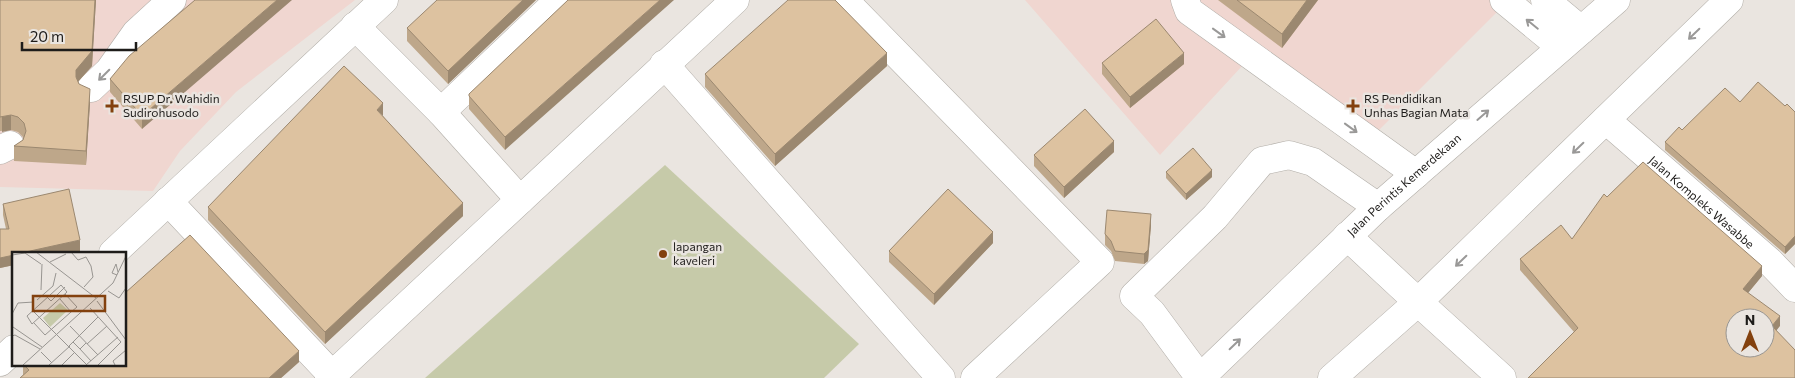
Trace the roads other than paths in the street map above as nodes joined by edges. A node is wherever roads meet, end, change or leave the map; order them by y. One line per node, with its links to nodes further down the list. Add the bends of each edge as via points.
1 (172, 0): 14 (main road, one-way to 14, via 136,34 109,71)
2 (384, 0): 11 (main road)
3 (559, 0): 15 (main road)
4 (735, 0): 13 (main road)
5 (844, 0): 31 (main road, via 1100,262)
6 (1185, 0): 17 (main road, one-way to 17, via 1189,11)
7 (1504, 0): 12 (main road, one-way to 7)
8 (1545, 0): 12 (main road)
9 (1616, 0): 12 (main road, Jalan Perintis Kemerdekaan)
10 (1729, 0): 16 (main road, one-way to 16)
11 (355, 26): 15 (main road); 19 (main road)
12 (1571, 39): 17 (main road, Jalan Perintis Kemerdekaan, one-way to 12)
13 (664, 64): 18 (main road); 30 (main road)
14 (91, 88)
15 (441, 112): 18 (main road)
16 (1606, 120): 23 (main road, Jalan Kompleks Wasabbe, via 1769,261); 24 (main road, one-way to 24)
17 (1416, 174): 20 (main road, Jalan Perintis Kemerdekaan)
18 (520, 200): 28 (main road)
19 (168, 201): 22 (main road); 28 (main road)
20 (1378, 207): 21 (main road, Jalan Perintis Kemerdekaan); 32 (main road, via 1313,162 1289,155 1262,161 1215,217 1134,296 1152,313)
21 (1347, 236): 24 (main road); 32 (main road, Jalan Perintis Kemerdekaan, one-way to 21)
22 (115, 252)
23 (1795, 288)
24 (1418, 302): 33 (main road); 34 (main road)
25 (12, 351): 26 (main road)
26 (0, 362)
27 (0, 369): 29 (main road)
28 (331, 377)
29 (9, 378)
30 (941, 378)
31 (975, 378)
32 (1200, 378)
33 (1332, 378)
34 (1502, 378)

